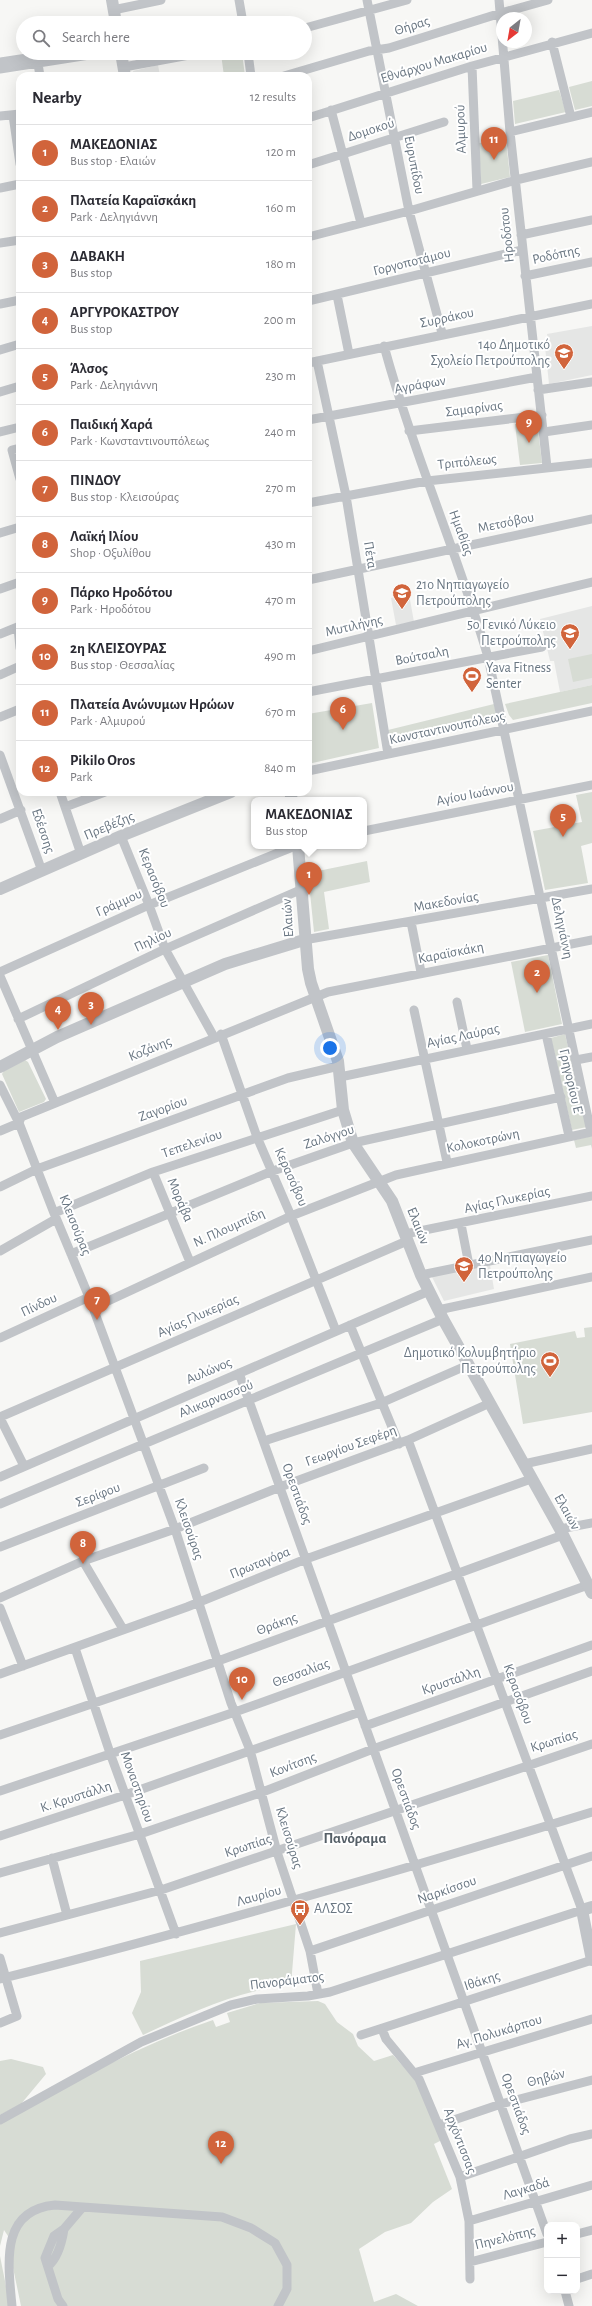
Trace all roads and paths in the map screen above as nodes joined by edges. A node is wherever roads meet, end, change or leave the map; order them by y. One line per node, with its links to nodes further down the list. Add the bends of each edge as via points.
1 (161, 0): 7 (street)
2 (239, 0): 13 (street)
3 (366, 0): 8 (street, Ευρυπίδου)
4 (407, 0): 8 (street)
5 (499, 0): 9 (street, Ηροδότου)
6 (548, 0): 10 (street, Θήρας)
7 (113, 5): 12 (street)
8 (368, 11): 14 (street); 18 (street, Ευρυπίδου)
9 (501, 12)
10 (505, 12)
11 (496, 15): 18 (street, Θήρας)
12 (115, 16)
13 (242, 16)
14 (312, 26)
15 (592, 33): 16 (street, Εθνάρχου Μακαρίου)
16 (552, 42): 19 (street, Εθνάρχου Μακαρίου); 39 (street)
17 (502, 48): 19 (street, Ηροδότου)
18 (377, 50): 32 (street, Θήρας); 33 (street, Ευρυπίδου)
19 (502, 57): 27 (street, Εθνάρχου Μακαρίου); 41 (street, Ηροδότου)
20 (16, 60): 25 (street)
21 (61, 60): 26 (street)
22 (122, 60): 30 (street)
23 (172, 60): 30 (street)
24 (249, 60): 31 (street)
25 (0, 62)
26 (38, 64): 28 (street); 29 (street)
27 (472, 66): 33 (street, Εθνάρχου Μακαρίου); 49 (street, Αλμυρού)
28 (0, 69)
29 (39, 72)
30 (124, 72)
31 (250, 72)
32 (298, 72)
33 (385, 92): 34 (street, Εθνάρχου Μακαρίου); 42 (street, Ευρυπίδου)
34 (331, 110): 38 (street, Εθνάρχου Μακαρίου); 43 (street)
35 (592, 112): 39 (street)
36 (16, 114): 37 (street)
37 (0, 116)
38 (312, 117)
39 (572, 117): 41 (street)
40 (444, 122): 42 (street, Δομοκού)
41 (510, 132): 46 (street, Ηροδότου)
42 (394, 137): 43 (street, Δομοκού); 50 (street, Ευρυπίδου)
43 (342, 154): 45 (street, Δομοκού); 52 (street)
44 (592, 162): 46 (street)
45 (312, 164)
46 (516, 180): 49 (street); 53 (street, Ηροδότου)
47 (16, 185): 48 (street)
48 (0, 188)
49 (477, 190): 50 (street)
50 (409, 211): 52 (street); 59 (street, Ευρυπίδου)
51 (592, 220): 53 (street)
52 (361, 223): 54 (street)
53 (521, 235): 57 (street, Ηροδότου)
54 (312, 236)
55 (16, 241): 56 (street)
56 (0, 243)
57 (522, 250): 59 (street, Γοργοποτάμου); 60 (street, Ηροδότου)
58 (592, 262): 60 (street, Ροδόπης)
59 (426, 273): 61 (street, Γοργοποτάμου); 67 (street, Ευρυπίδου)
60 (526, 276): 66 (street, Ηροδότου)
61 (336, 295): 62 (street, Γοργοποτάμου); 71 (street)
62 (312, 300)
63 (16, 301): 64 (street)
64 (0, 304)
65 (592, 304): 66 (street, Συρράκου)
66 (530, 315): 67 (street, Συρράκου); 73 (street, Ηροδότου)
67 (442, 333): 69 (street, Συρράκου)
68 (16, 345): 70 (street)
69 (384, 346): 71 (street, Συρράκου); 78 (street, Ημαθίας)
70 (0, 350)
71 (349, 354): 72 (street, Συρράκου)
72 (312, 362): 79 (street, Πέτα)
73 (537, 377): 76 (street, Ηροδότου); 78 (street, Αγράφων)
74 (592, 382): 76 (street)
75 (16, 387): 77 (street)
76 (538, 390): 80 (street, Ηροδότου)
77 (0, 392)
78 (399, 403): 79 (street, Αγράφων); 84 (street, Ημαθίας)
79 (330, 415): 81 (street, Αγράφων); 92 (street, Πέτα)
80 (542, 416): 84 (street, Σαμαρίνας); 86 (street, Ηροδότου)
81 (312, 419)
82 (592, 425): 86 (street)
83 (16, 428): 85 (street)
84 (409, 431): 91 (street, Ημαθίας)
85 (0, 432)
86 (544, 432): 90 (street, Ηροδότου)
87 (16, 449): 89 (street, via 12,450)
88 (592, 463): 90 (street, Τριπόλεως)
89 (16, 465)
90 (547, 467): 91 (street, Τριπόλεως)
91 (427, 481): 92 (street, Τριπόλεως); 97 (street, Ημαθίας)
92 (346, 496): 93 (street, Τριπόλεως); 98 (street, Πέτα)
93 (312, 502)
94 (592, 519): 97 (street, Μετσόβου)
95 (16, 528): 96 (street)
96 (0, 533)
97 (452, 549): 98 (street, Μετσόβου); 103 (street, Ημαθίας)
98 (358, 569): 99 (street, Μετσόβου); 106 (street, Πέτα)
99 (312, 579)
100 (592, 582): 103 (street, Μυτιλήνης)
101 (16, 583): 102 (street)
102 (0, 589)
103 (474, 610): 106 (street, Μυτιλήνης); 109 (street, Ημαθίας)
104 (16, 627): 105 (street)
105 (0, 634)
106 (368, 637): 108 (street, Μυτιλήνης); 112 (street, Πέτα)
107 (542, 647): 109 (street, Βούτσαλη)
108 (312, 650)
109 (488, 657): 112 (street, Βούτσαλη); 117 (street, Ημαθίας)
110 (16, 668): 111 (street)
111 (0, 675)
112 (374, 680): 113 (street, Βούτσαλη); 118 (street, Πέτα)
113 (312, 691)
114 (16, 711): 116 (street)
115 (592, 711): 117 (street, Κωνσταντινουπόλεως)
116 (0, 717)
117 (505, 730): 118 (street, Κωνσταντινουπόλεως); 126 (street, Δεληγιάννη)
118 (388, 754): 121 (street, Κωνσταντινουπόλεως)
119 (0, 755): 120 (street, Εδέσσης)
120 (2, 767): 128 (street, Εδέσσης)
121 (312, 770)
122 (592, 785): 126 (street, Αγίου Ιωάννου)
123 (61, 796): 127 (street)
124 (94, 796): 127 (street)
125 (221, 796): 131 (street, Πρεβέζης)
126 (520, 800): 130 (street, Αγίου Ιωάννου); 139 (street, Δεληγιάννη)
127 (65, 807): 134 (street)
128 (21, 810): 129 (street); 135 (street, Εδέσσης)
129 (0, 819)
130 (367, 830)
131 (121, 836): 134 (street, Πρεβέζης); 140 (street, Κερασόβου)
132 (289, 849): 140 (street, Γράμμου)
133 (296, 849): 138 (street, Ελαιών)
134 (81, 854): 135 (street, Πρεβέζης)
135 (42, 871): 136 (street, Πρεβέζης)
136 (0, 889)
137 (592, 889): 139 (street, Μακεδονίας)
138 (300, 890): 142 (street, Ελαιών); 145 (street, Πηλίου)
139 (541, 898): 141 (street, Μακεδονίας); 144 (street, Δεληγιάννη)
140 (149, 905): 145 (street, Κερασόβου); 146 (street, Γράμμου)
141 (411, 922): 142 (street, Μακεδονίας); 147 (street)
142 (304, 940): 149 (street, via 225,964); 150 (street, Ελαιών, via 309,976)
143 (592, 940): 144 (street, Καραϊσκάκη)
144 (552, 948): 147 (street, Καραϊσκάκη); 155 (street, Δεληγιάννη)
145 (165, 949): 149 (street, Κερασόβου); 153 (street, Πηλίου)
146 (0, 972)
147 (421, 972): 150 (street, Καραϊσκάκη)
148 (0, 976): 153 (street)
149 (184, 981): 157 (street, Κερασόβου); 158 (street)
150 (315, 996): 157 (street, Κοζάνης); 164 (street, Ελαιών)
151 (457, 1002): 159 (street)
152 (414, 1010): 161 (street)
153 (18, 1019): 158 (street)
154 (592, 1024): 155 (street, Αγίας Λαύρας)
155 (569, 1029): 156 (street, Αγίας Λαύρας); 162 (street, Δεληγιάννη)
156 (546, 1034): 159 (street, Αγίας Λαύρας); 167 (street, Γρηγορίου Ε')
157 (218, 1036): 166 (street, Κερασόβου); 168 (street, Κοζάνης)
158 (31, 1049): 163 (street); 168 (street)
159 (467, 1049): 161 (street, Αγίας Λαύρας)
160 (592, 1056): 162 (street)
161 (425, 1058): 164 (street, Αγίας Λαύρας); 171 (street)
162 (576, 1060): 173 (street, Δεληγιάννη)
163 (0, 1068)
164 (339, 1072): 166 (street, Ζαγορίου, via 288,1078); 169 (street, Ελαιών)
165 (0, 1085): 170 (street, Κλεισούρας)
166 (241, 1096): 175 (street, Κερασόβου); 178 (street, Ζαγορίου)
167 (561, 1097): 171 (street, Ζαλόγγου); 174 (street, Γρηγορίου Ε')
168 (55, 1103): 170 (street, Κοζάνης, via 21,1117)
169 (343, 1110): 175 (street, Τεπελενίου); 176 (street, Ελαιών)
170 (19, 1123): 172 (street, Κοζάνης); 178 (street, Κλεισούρας)
171 (437, 1123): 176 (street, Ζαλόγγου); 177 (street)
172 (0, 1132)
173 (592, 1132): 174 (street, Κολοκοτρώνη)
174 (569, 1136): 177 (street, Κολοκοτρώνη)
175 (257, 1137): 179 (street, Τεπελενίου); 180 (street, Κερασόβου)
176 (353, 1143): 180 (street, Ζαλόγγου); 181 (street, Ελαιών)
177 (447, 1162): 181 (street, Κολοκοτρώνη)
178 (37, 1169): 182 (street, Ζαγορίου); 185 (street, Κλεισούρας)
179 (153, 1172): 184 (street, Μοράβα); 185 (street, Τεπελενίου)
180 (270, 1172): 184 (street, Ζαλόγγου); 186 (street, Κερασόβου)
181 (380, 1181): 186 (street, N. Πλουμπίδη); 188 (street, Ελαιών, via 392,1201)
182 (0, 1187)
183 (592, 1196): 187 (street, Αγίας Γλυκερίας)
184 (171, 1212): 191 (street, Ζαλόγγου); 192 (street, Μοράβα)
185 (55, 1216): 190 (street, Τεπελενίου); 191 (street, Κλεισούρας)
186 (291, 1216): 192 (street, N. Πλουμπίδη); 196 (street, Κερασόβου)
187 (461, 1224): 188 (street, Αγίας Γλυκερίας); 193 (street)
188 (406, 1238): 194 (street, Ελαιών); 196 (street, Αγίας Γλυκερίας)
189 (592, 1240): 193 (street)
190 (0, 1251)
191 (71, 1254): 198 (street, Κλεισούρας)
192 (190, 1262): 199 (street, N. Πλουμπίδη)
193 (469, 1265): 194 (street)
194 (421, 1275): 197 (street, Ελαιών)
195 (592, 1277): 200 (street, Αλικαρνασσού)
196 (316, 1280): 202 (street, Κερασόβου); 206 (street, Αγίας Γλυκερίας)
197 (429, 1291): 200 (street, Ελαιών); 201 (street, Αυλώνος)
198 (89, 1297): 199 (street, Κλεισούρας); 203 (street, Πίνδου)
199 (93, 1308): 206 (street, Κλεισούρας)
200 (441, 1315): 204 (street, Αλικαρνασσού); 205 (street, Ελαιών)
201 (350, 1325): 202 (street, Αυλώνος); 204 (street)
202 (336, 1331): 207 (street, Αυλώνος)
203 (0, 1338)
204 (362, 1353): 208 (street, Αλικαρνασσού); 209 (street)
205 (468, 1365): 209 (street); 210 (street, Ελαιών)
206 (116, 1367): 211 (street, Αγίας Γλυκερίας); 212 (street, Κλεισούρας)
207 (239, 1373): 208 (street, Ορεστιάδος); 212 (street, Αυλώνος)
208 (249, 1400): 214 (street, Ορεστιάδος); 215 (street, Αλικαρνασσού)
209 (381, 1403): 214 (street); 216 (street)
210 (490, 1403): 213 (street, Γεωργίου Σεφέρη); 218 (street, Ελαιών)
211 (0, 1418): 219 (street)
212 (134, 1419): 215 (street, Κλεισούρας); 219 (street, Αυλώνος)
213 (408, 1440): 216 (street, Γεωργίου Σεφέρη); 226 (street, Κερασόβου)
214 (264, 1442): 224 (street, Ορεστιάδος)
215 (144, 1444): 223 (street, Κλεισούρας); 225 (street, Αλικαρνασσού)
216 (399, 1444): 224 (street, Γεωργίου Σεφέρη)
217 (592, 1449): 218 (street)
218 (524, 1464): 222 (street, Ελαιών)
219 (24, 1466): 221 (street, Αυλώνος)
220 (204, 1468): 223 (street, Σερίφου)
221 (0, 1477)
222 (531, 1479): 226 (street, Πρωταγόρα); 229 (street, Ελαιών)
223 (159, 1486): 228 (street, Κλεισούρας); 230 (street, Σερίφου)
224 (280, 1486): 228 (street, Γεωργίου Σεφέρη); 231 (street, Ορεστιάδος)
225 (0, 1504)
226 (435, 1513): 231 (street, Πρωταγόρα); 233 (street, Κερασόβου)
227 (592, 1523): 229 (street, Θράκης)
228 (175, 1529): 232 (street, Γεωργίου Σεφέρη); 236 (street, Κλεισούρας)
229 (562, 1532): 233 (street, Θράκης); 234 (street, Ελαιών)
230 (0, 1547)
231 (306, 1559): 236 (street, Πρωταγόρα); 238 (street, Ορεστιάδος)
232 (83, 1561): 235 (street, Γεωργίου Σεφέρη); 240 (street)
233 (458, 1575): 238 (street, Θράκης); 239 (street, Κερασόβου)
234 (591, 1590): 239 (street, Θεσσαλίας)
235 (0, 1598)
236 (198, 1603): 240 (street, Πρωταγόρα); 243 (street, Κλεισούρας)
237 (0, 1608): 244 (street)
238 (327, 1620): 243 (street, Θράκης); 246 (street, Ορεστιάδος)
239 (476, 1624): 246 (street, Θεσσαλίας); 248 (street, Κερασόβου)
240 (123, 1629): 242 (street, Πρωταγόρα)
241 (592, 1645): 248 (street, Κρυστάλλη)
242 (75, 1648): 244 (street, Πρωταγόρα); 250 (street, Μοναστηρίου)
243 (218, 1661): 250 (street, Θράκης); 251 (street, Κλεισούρας)
244 (23, 1666): 247 (street, Πρωταγόρα)
245 (592, 1671): 249 (street, Κονίτσης)
246 (346, 1672): 251 (street, Θεσσαλίας); 252 (street, Ορεστιάδος)
247 (0, 1674)
248 (497, 1680): 249 (street, Κερασόβου); 253 (street, Κρυστάλλη)
249 (505, 1702): 256 (street, Κονίτσης); 259 (street, Κερασόβου)
250 (93, 1703): 254 (street, Θράκης); 258 (street, Μοναστηρίου)
251 (235, 1712): 257 (street, Κλεισούρας); 258 (street, Θεσσαλίας)
252 (360, 1712): 253 (street, Ορεστιάδος); 257 (street)
253 (365, 1726): 256 (street, Ορεστιάδος)
254 (0, 1735)
255 (592, 1744): 259 (street, Κρωπίας)
256 (373, 1748): 261 (street, Κονίτσης); 263 (street, Ορεστιάδος)
257 (250, 1750): 261 (street, Κλεισούρας); 262 (street, Κ. Κρυστάλλη)
258 (110, 1753): 260 (street, Θεσσαλίας); 262 (street, Μοναστηρίου)
259 (528, 1764): 263 (street, Κρωπίας); 265 (street, Κερασόβου)
260 (0, 1791)
261 (260, 1793): 266 (street, Κονίτσης); 268 (street, Κλεισούρας)
262 (126, 1795): 266 (street, Μοναστηρίου); 267 (street, Κ. Κρυστάλλη)
263 (395, 1810): 268 (street, Κρωπίας); 272 (street, Ορεστιάδος)
264 (592, 1812): 265 (street, Λαυρίου)
265 (550, 1825): 271 (street, Κερασόβου); 272 (street, Λαυρίου)
266 (140, 1834): 270 (street, Κονίτσης); 274 (street, Μοναστηρίου)
267 (0, 1836)
268 (277, 1852): 274 (street, Κρωπίας); 275 (street, Κλεισούρας)
269 (592, 1856): 271 (street, Ναρκίσσου)
270 (52, 1858): 273 (street, Κονίτσης); 278 (street)
271 (565, 1865): 276 (street, Κερασόβου); 277 (street, Ναρκίσσου)
272 (415, 1866): 275 (street, Λαυρίου); 277 (street, Ορεστιάδος)
273 (0, 1873)
274 (161, 1890): 278 (street, Κρωπίας); 280 (street, Μοναστηρίου)
275 (294, 1900): 280 (street, Λαυρίου); 281 (street, Κλεισούρας)
276 (587, 1909): 282 (street, Πανοράματος); 284 (street, Κερασόβου)
277 (430, 1911): 281 (street, Ναρκίσσου); 282 (street, Ορεστιάδος)
278 (67, 1915): 279 (street, Κρωπίας)
279 (0, 1934)
280 (176, 1934): 285 (street, Λαυρίου)
281 (310, 1951): 286 (street, Κλεισούρας)
282 (446, 1954): 286 (street, Πανοράματος); 287 (street, Ορεστιάδος)
283 (0, 1958): 285 (street)
284 (592, 1960): 287 (street, Ιθάκης)
285 (3, 1978): 289 (street, via 17,2016)
286 (318, 1994): 296 (street, Πανοράματος, via 257,1999 231,2005 141,2042)
287 (464, 2002): 290 (street, Ιθάκης); 292 (street, Ορεστιάδος)
288 (592, 2019): 292 (street, Αγ. Πολυκάρπου)
289 (0, 2023)
290 (382, 2028): 291 (street, Ιθάκης); 293 (street, Αρχόντισσας, via 386,2040)
291 (361, 2035)
292 (482, 2051): 293 (street, Αγ. Πολυκάρπου); 295 (street, Ορεστιάδος)
293 (414, 2073): 297 (street, Αρχόντισσας, via 419,2078)
294 (592, 2080): 295 (street, Θηβών)
295 (501, 2104): 297 (street, Θηβών); 299 (street, Ορεστιάδος)
296 (0, 2120)
297 (439, 2125): 300 (street, Αρχόντισσας)
298 (592, 2134): 299 (street)
299 (520, 2156): 300 (street); 302 (street, Ορεστιάδος)
300 (460, 2177): 304 (street, Αρχόντισσας)
301 (592, 2185): 302 (street, Λαγκαδά)
302 (536, 2200): 304 (street, Λαγκαδά); 305 (street, Ορεστιάδος)
303 (82, 2208): 314 (street, via 55,2205 37,2207 28,2212 12,2230 8,2237 6,2258); 315 (street, via 64,2229 54,2236 45,2258 58,2299); 316 (street, via 104,2207 222,2217 251,2228 274,2243 288,2265 287,2288)
304 (469, 2222): 309 (street, Αρχόντισσας)
305 (544, 2225)
306 (592, 2230): 307 (street)
307 (580, 2233)
308 (544, 2243): 309 (street, Πηνελόπης)
309 (470, 2262): 312 (street, Αρχόντισσας)
310 (592, 2274): 311 (street)
311 (580, 2278)
312 (470, 2279)
313 (566, 2294): 317 (street)
314 (12, 2306)
315 (63, 2306)
316 (278, 2306)
317 (569, 2306)

